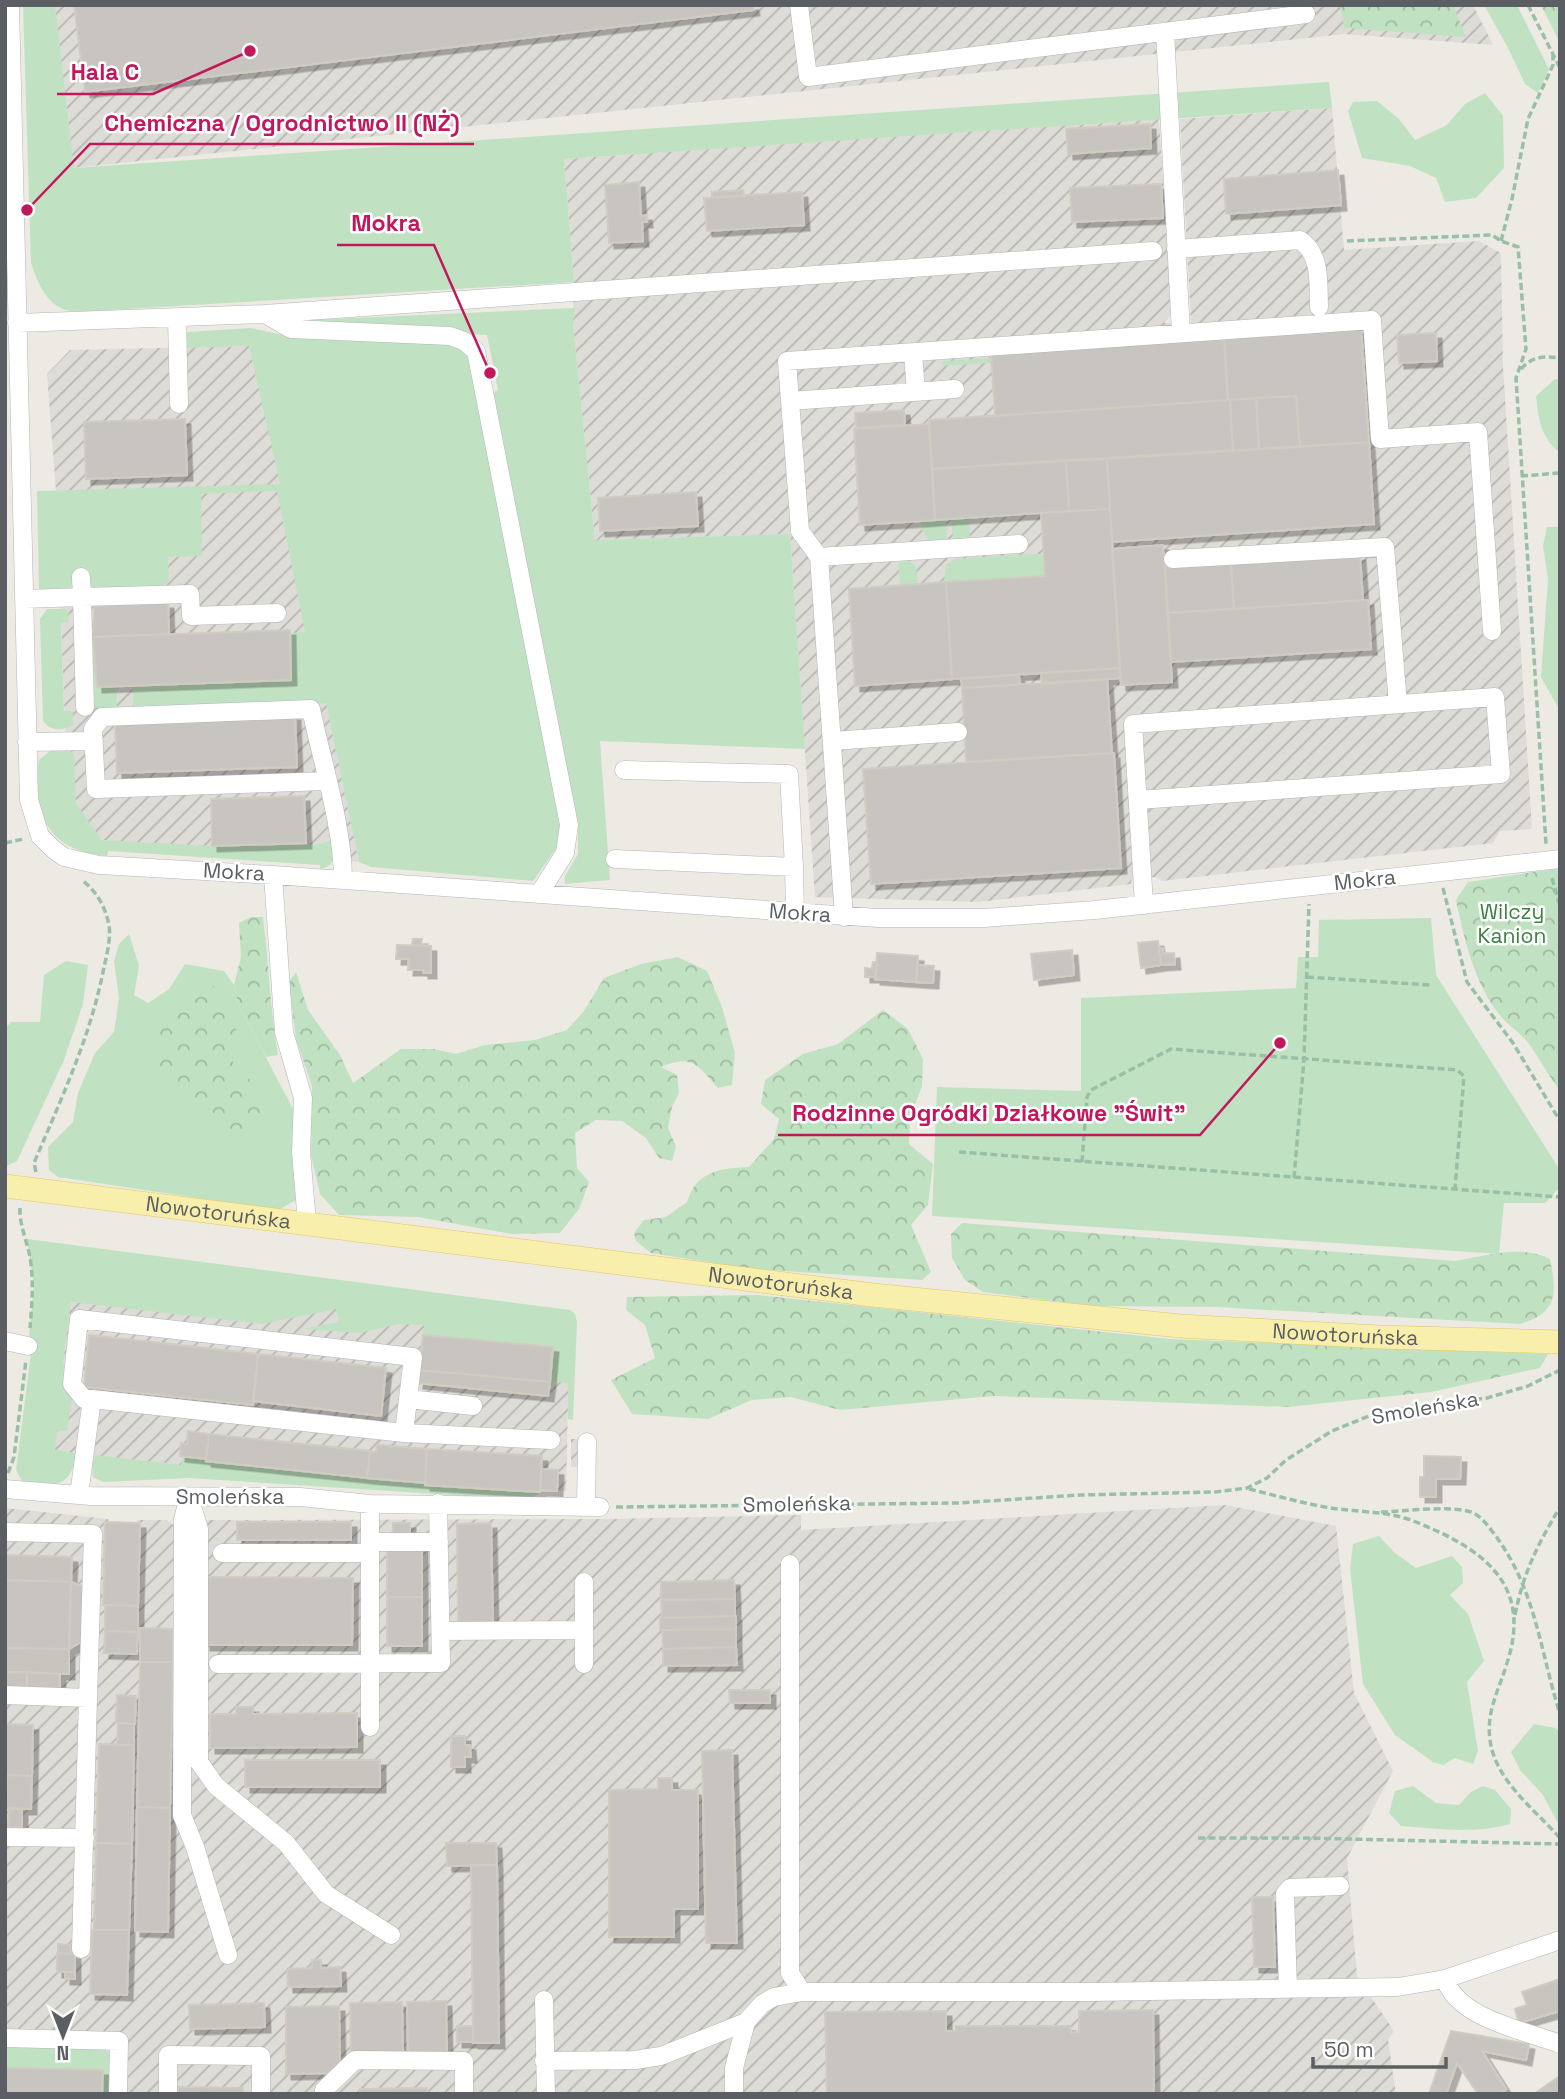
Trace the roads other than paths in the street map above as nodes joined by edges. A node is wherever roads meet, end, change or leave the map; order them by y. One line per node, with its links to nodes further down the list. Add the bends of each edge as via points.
1 (10, 5): 5 (street)
2 (799, 5): 4 (street, via 808,77)
3 (1306, 14): 4 (street)
4 (1165, 32): 6 (street)
5 (10, 117): 11 (street)
6 (1176, 249): 8 (street, via 1300,240 1314,254); 12 (street)
7 (1153, 251): 9 (street)
8 (1319, 307)
9 (265, 314): 10 (street); 40 (street, via 291,329 450,336 476,351 569,825 565,853)
10 (177, 318): 11 (street); 17 (street)
11 (18, 323): 23 (street)
12 (1181, 334): 13 (street); 25 (street, via 1372,320 1380,439 1478,432)
13 (913, 352): 15 (street); 16 (street, via 787,361)
14 (954, 389): 15 (street)
15 (915, 392): 16 (street)
16 (790, 401): 19 (street, via 800,531)
17 (179, 404)
18 (1019, 544): 19 (street)
19 (819, 557): 30 (street)
20 (1173, 559): 26 (street, via 1385,547)
21 (81, 577): 22 (street)
22 (82, 597): 23 (street); 24 (street, via 190,594 191,616); 27 (street)
23 (24, 599): 31 (street)
24 (277, 613)
25 (1492, 631)
26 (1398, 704): 34 (street, via 1133,724); 34 (street, via 1496,697 1501,774)
27 (85, 707)
28 (958, 732): 30 (street)
29 (94, 741): 31 (street); 33 (street, via 96,789); 33 (street, via 93,729 102,717 311,709)
30 (833, 741): 43 (street)
31 (27, 742): 38 (street, Mokra, via 29,800 40,836 64,857 99,865)
32 (624, 770): 37 (street, via 789,774)
33 (327, 781): 39 (street, via 343,857)
34 (1138, 800): 41 (street)
35 (615, 859): 37 (street)
36 (1552, 864): 41 (street, Mokra)
37 (794, 867): 42 (street)
38 (273, 875): 39 (street, Mokra); 45 (street, via 284,1032 303,1098 301,1152)
39 (343, 880): 40 (street, Mokra)
40 (539, 894): 42 (street, Mokra)
41 (1144, 905): 43 (street, Mokra, via 984,918)
42 (795, 913): 43 (street, Mokra)
43 (845, 916)
44 (5, 1186): 45 (main road, Nowotoruńska)
45 (307, 1223): 47 (main road, Nowotoruńska, via 873,1295 1180,1326)
46 (5, 1340): 48 (street)
47 (1560, 1342)
48 (28, 1346)
49 (92, 1399): 50 (street, via 84,1399 72,1384 79,1318 413,1357); 52 (street); 56 (street)
50 (408, 1399): 51 (street); 52 (street)
51 (473, 1406)
52 (404, 1433): 53 (street)
53 (551, 1440)
54 (586, 1442): 58 (street, Smoleńska, via 593,1507)
55 (5, 1489): 56 (street, Smoleńska)
56 (79, 1495): 57 (street, Smoleńska)
57 (189, 1497): 59 (street, Smoleńska, via 300,1497); 77 (street, via 199,1529 199,1762 216,1786 286,1843 326,1894); 80 (street, via 183,1519 182,1815)
58 (438, 1503): 59 (street, Smoleńska); 61 (street)
59 (370, 1504): 62 (street)
60 (5, 1532): 72 (street, via 93,1534)
61 (439, 1542): 62 (street); 67 (street)
62 (370, 1548): 63 (street); 68 (street)
63 (222, 1553)
64 (790, 1564): 83 (street, via 790,1973)
65 (584, 1582): 66 (street)
66 (584, 1630): 67 (street); 70 (street)
67 (440, 1631): 68 (street, via 441,1662)
68 (370, 1663): 69 (street); 73 (street)
69 (218, 1664)
70 (584, 1664)
71 (5, 1695): 72 (street)
72 (88, 1698): 75 (street)
73 (370, 1727)
74 (5, 1837): 75 (street)
75 (85, 1838): 79 (street)
76 (1340, 1886): 82 (street, via 1290,1888 1285,1894)
77 (391, 1935)
78 (1560, 1940): 81 (street)
79 (81, 1949)
80 (228, 1955)
81 (1445, 1979): 82 (street, via 1398,1987); 87 (street, via 1449,1992 1472,2012)
82 (1288, 1989): 83 (street)
83 (802, 1992): 85 (street, via 774,1997)
84 (544, 2000): 88 (street)
85 (746, 2022): 88 (street, via 661,2056); 95 (street, via 734,2068)
86 (5, 2038): 89 (street, via 119,2041)
87 (1560, 2044)
88 (544, 2061): 94 (street)
89 (118, 2094)
90 (168, 2094): 91 (street, via 168,2055 261,2056)
91 (261, 2094)
92 (324, 2094): 93 (street, via 355,2060 369,2060 464,2061)
93 (464, 2094)
94 (546, 2094)
95 (734, 2094)

